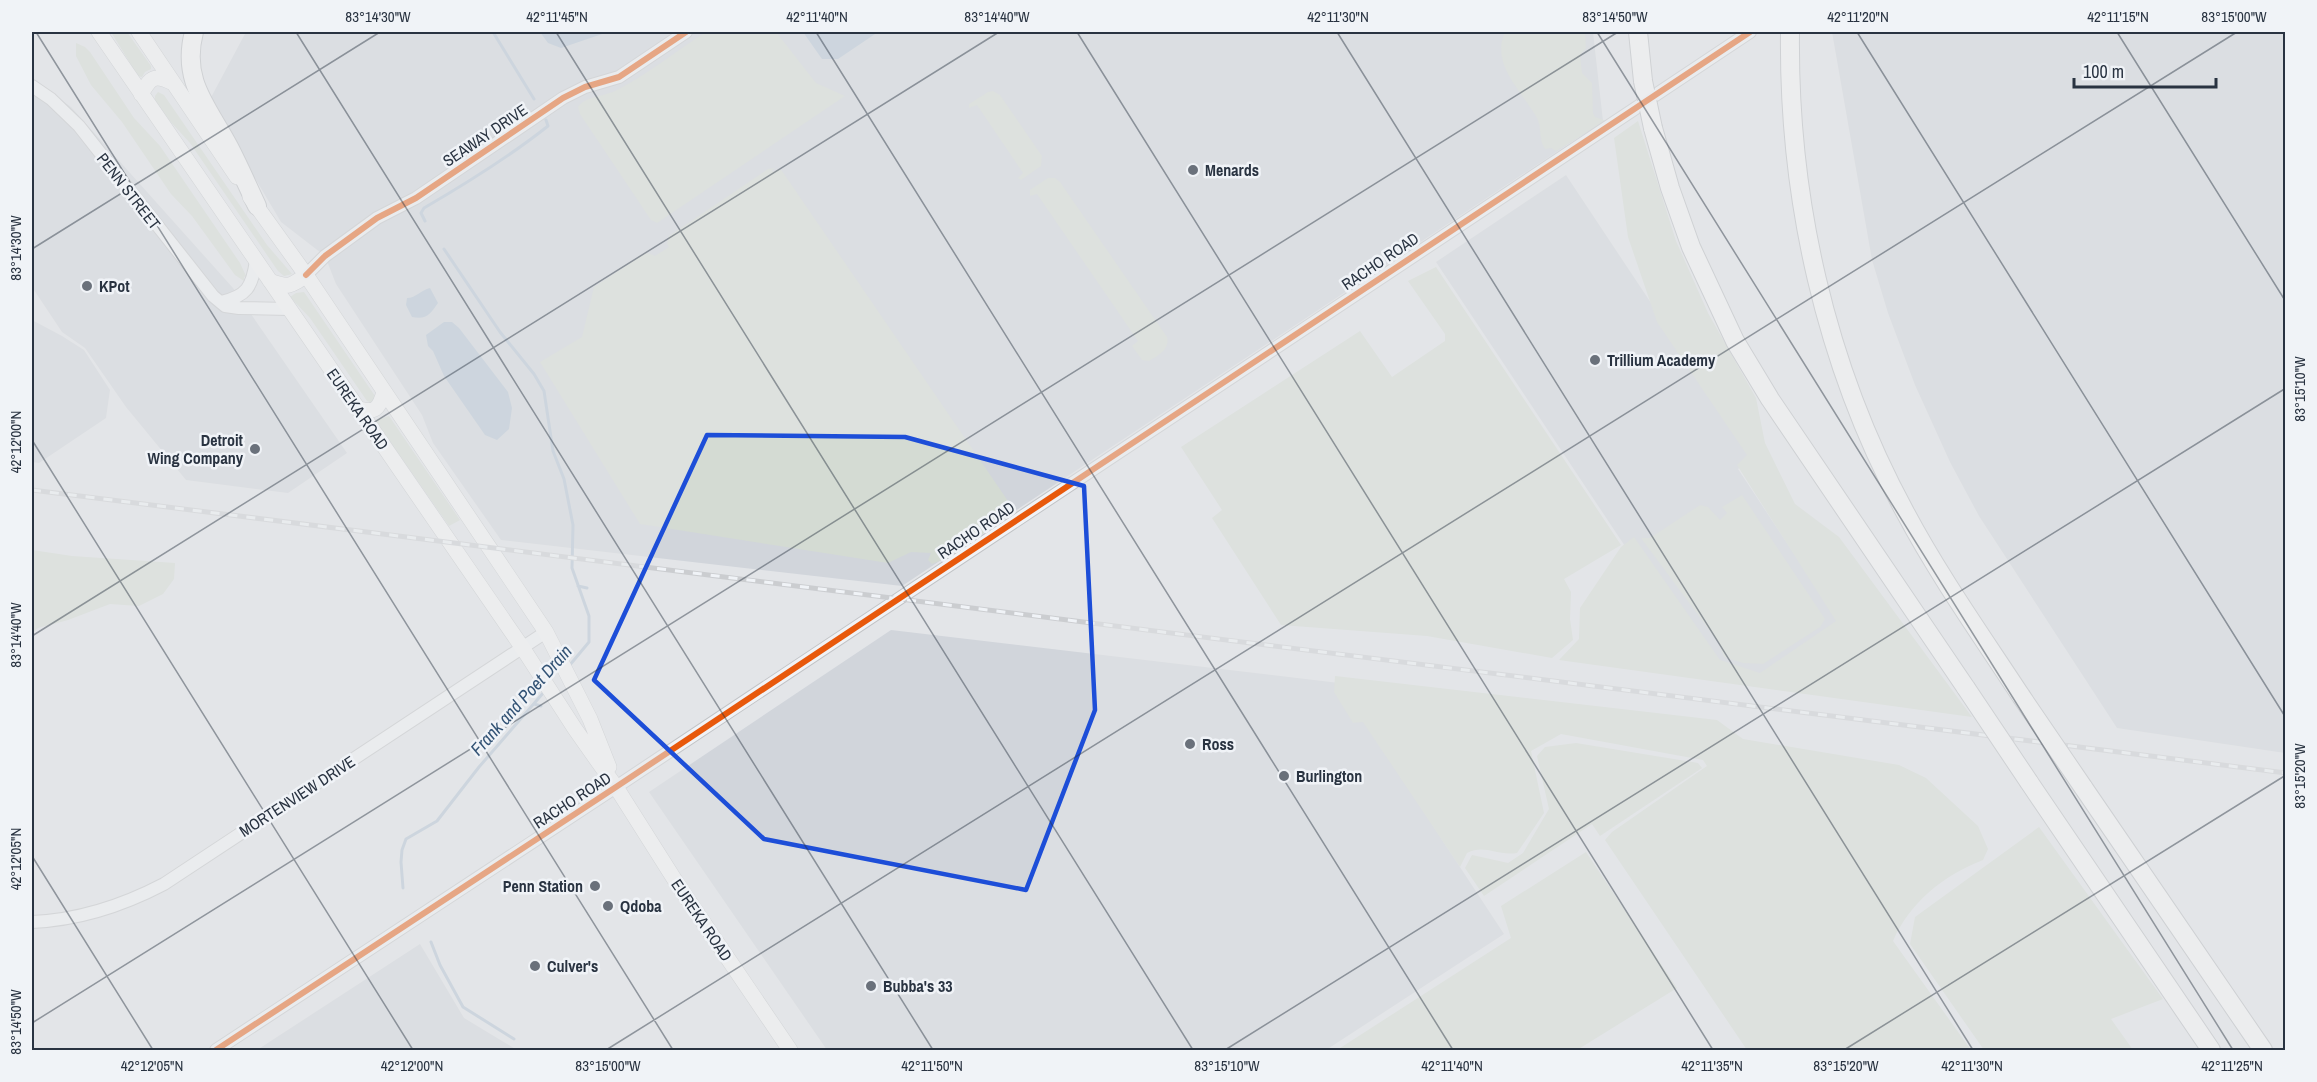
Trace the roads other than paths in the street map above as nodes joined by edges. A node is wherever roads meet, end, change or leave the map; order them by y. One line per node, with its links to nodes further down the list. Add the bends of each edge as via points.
1 (99, 32): 10 (main road, EUREKA ROAD)
2 (139, 32): 8 (main road, EUREKA ROAD)
3 (194, 32): 11 (highway, via 189,53 195,86)
4 (686, 32): 13 (street, SEAWAY DRIVE, via 619,77 563,98 416,198 377,218)
5 (1638, 32): 25 (highway, bridge, via 1643,81 1670,188 1691,247 1735,341 1770,399)
6 (1750, 32): 21 (street, RACHO ROAD)
7 (1790, 35): 26 (highway, bridge, via 1791,114 1801,199 1821,295 1850,388 1885,472 1955,596)
8 (172, 82): 10 (main road, via 155,78); 11 (main road, EUREKA ROAD)
9 (32, 86): 15 (street, PENN STREET, via 80,126 194,274)
10 (141, 94): 12 (main road, EUREKA ROAD)
11 (256, 206): 13 (main road, EUREKA ROAD)
12 (256, 261): 14 (main road, EUREKA ROAD); 15 (street, via 253,283 233,299)
13 (306, 275): 14 (main road, via 284,287); 17 (main road, EUREKA ROAD)
14 (270, 281): 16 (main road, EUREKA ROAD)
15 (221, 302): 16 (street, via 239,308)
16 (289, 309): 18 (main road, EUREKA ROAD)
17 (384, 392): 18 (main road, via 375,410); 19 (main road, EUREKA ROAD)
18 (357, 408): 20 (main road, EUREKA ROAD)
19 (546, 632): 20 (street, MORTENVIEW DRIVE); 21 (main road, EUREKA ROAD, via 590,719)
20 (522, 647): 21 (main road, EUREKA ROAD); 22 (street, MORTENVIEW DRIVE, via 164,884 98,912)
21 (616, 787): 23 (street, RACHO ROAD); 24 (main road, EUREKA ROAD)
22 (32, 922)
23 (216, 1050)
24 (790, 1050)
25 (2211, 1050)
26 (2263, 1050)

